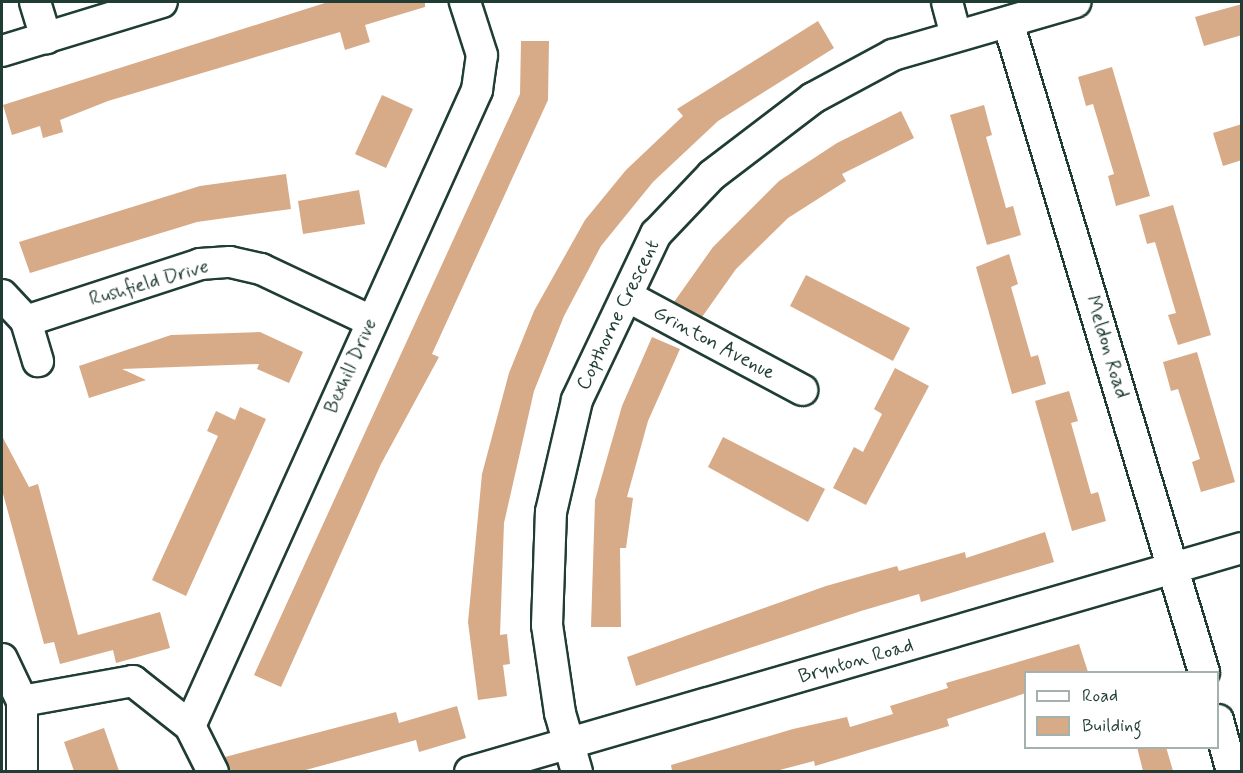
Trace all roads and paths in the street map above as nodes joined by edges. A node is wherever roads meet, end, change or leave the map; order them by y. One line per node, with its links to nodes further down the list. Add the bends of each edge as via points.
1 (34, 2): 8 (street)
2 (162, 2): 8 (street)
3 (465, 2): 13 (street, Bexhill Drive, via 482,55 481,77)
4 (947, 2): 7 (street)
5 (1070, 2): 6 (street, Copthorne Crescent)
6 (1008, 22): 7 (street, Copthorne Crescent); 17 (street, Meldon Road)
7 (956, 35): 11 (street, Copthorne Crescent, via 893,55 813,98 756,137 656,234)
8 (46, 38): 9 (street)
9 (2, 51)
10 (2, 295): 12 (street)
11 (627, 296): 15 (street, Grinton Avenue); 23 (street, Copthorne Crescent, via 576,400 551,512 547,626)
12 (26, 321): 13 (street, Rushfield Drive, via 200,264 230,262 261,269); 14 (street)
13 (371, 321): 22 (street, Bexhill Drive)
14 (38, 361)
15 (801, 390)
16 (1242, 548): 17 (street, Brynton Road)
17 (1174, 568): 19 (street, Meldon Road); 23 (street, Brynton Road)
18 (2, 659): 20 (street)
19 (1204, 671)
20 (22, 701): 22 (street, via 133,681); 24 (street)
21 (1219, 724): 27 (street)
22 (190, 726): 25 (street)
23 (573, 758): 26 (street, Brynton Road)
24 (22, 771)
25 (213, 771)
26 (470, 771)
27 (1232, 771)

